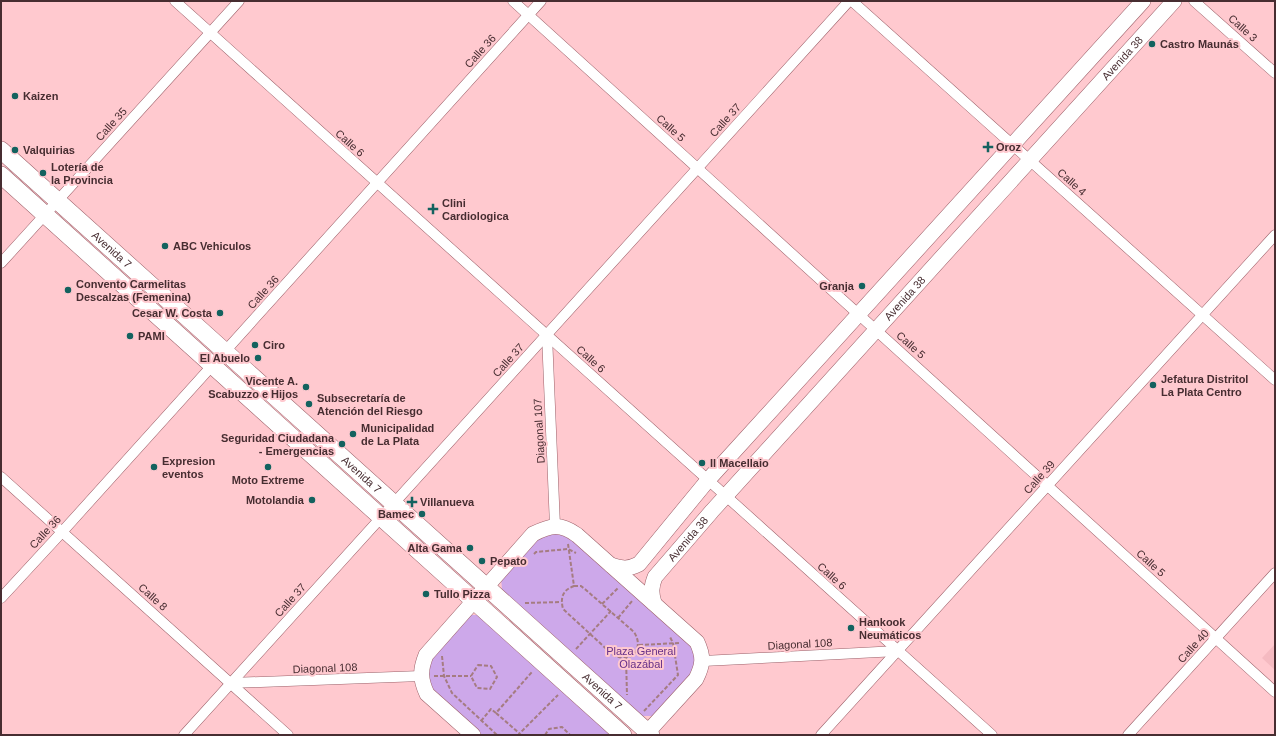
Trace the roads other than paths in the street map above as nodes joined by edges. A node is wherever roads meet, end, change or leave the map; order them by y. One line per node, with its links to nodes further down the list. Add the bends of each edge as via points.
1 (175, 1): 10 (street, Calle 6)
2 (239, 1): 10 (street, Calle 35)
3 (513, 1): 9 (street, Calle 5)
4 (541, 1): 9 (street, Calle 36)
5 (850, 1): 12 (street, Calle 4); 15 (street, Calle 37)
6 (1143, 1): 12 (main road, Avenida 38)
7 (1174, 1): 14 (main road, Avenida 38)
8 (1194, 1): 11 (street, Calle 3)
9 (529, 15): 15 (street, Calle 5); 17 (street, Calle 36)
10 (210, 33): 17 (street, Calle 6); 18 (street, Calle 35)
11 (1275, 73)
12 (1013, 145): 14 (street, Calle 4); 22 (main road, Avenida 38)
13 (1, 150): 18 (main road, Avenida 7)
14 (1030, 160): 23 (street, Calle 4); 24 (main road, Avenida 38)
15 (698, 168): 22 (street, Calle 5); 25 (street, Calle 37)
16 (1, 175): 19 (main road, Avenida 7)
17 (377, 183): 25 (street, Calle 6); 26 (street, Calle 36)
18 (58, 201): 19 (street, Calle 35); 26 (main road, Avenida 7)
19 (45, 214): 21 (street, Calle 35); 27 (main road, Avenida 7)
20 (1275, 234): 23 (street, Calle 39)
21 (1, 263)
22 (859, 314): 24 (street, Calle 5); 30 (main road, Avenida 38)
23 (1202, 315): 28 (street, Calle 4); 31 (street, Calle 39)
24 (876, 330): 31 (street, Calle 5); 32 (main road, Avenida 38)
25 (547, 335): 30 (street, Calle 6); 33 (street, Calle 37); 35 (street, Diagonal 107)
26 (225, 352): 27 (street, Calle 36); 33 (main road, Avenida 7)
27 (212, 365): 34 (main road, Avenida 7); 36 (street, Calle 36)
28 (1275, 380)
29 (1, 477): 36 (street, Calle 8)
30 (708, 480): 32 (street, Calle 6); 37 (main road, Avenida 38, via 639,564 622,569)
31 (1048, 485): 43 (street, Calle 5); 44 (street, Calle 39)
32 (726, 496): 42 (main road, Avenida 38, via 655,577 651,586); 44 (street, Calle 6)
33 (394, 504): 34 (street, Calle 37); 39 (main road, Avenida 7)
34 (381, 518): 41 (main road, Avenida 7); 47 (street, Calle 37)
35 (562, 527): 37 (main road, via 578,536); 39 (main road, via 544,528 533,534)
36 (62, 532): 40 (street, Calle 36); 47 (street, Calle 8)
37 (611, 565): 42 (main road)
38 (1275, 573): 43 (street, Calle 40)
39 (486, 587): 41 (main road); 49 (main road, Avenida 7)
40 (1, 598)
41 (474, 601): 46 (main road, via 426,655); 53 (main road, Avenida 7)
42 (654, 603): 45 (main road, via 697,642)
43 (1216, 638): 48 (street, Calle 5); 56 (street, Calle 40)
44 (898, 650): 45 (street, Diagonal 108); 54 (street, Calle 39); 55 (street, Calle 6)
45 (703, 661): 49 (main road, via 696,679)
46 (421, 676): 47 (street, Diagonal 108); 50 (main road, via 427,694)
47 (231, 683): 51 (street, Calle 37); 52 (street, Calle 8)
48 (1275, 692)
49 (645, 731)
50 (470, 733)
51 (184, 735)
52 (288, 735)
53 (623, 735)
54 (821, 735)
55 (992, 735)
56 (1128, 735)

